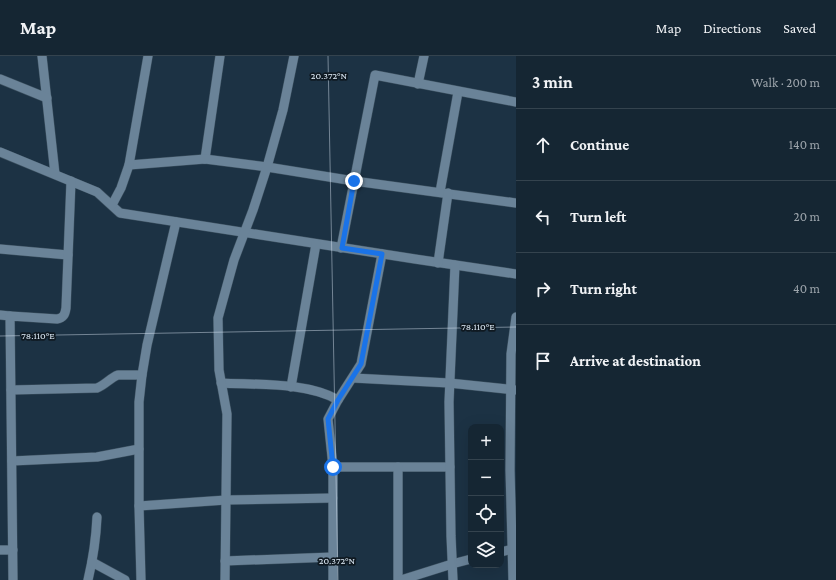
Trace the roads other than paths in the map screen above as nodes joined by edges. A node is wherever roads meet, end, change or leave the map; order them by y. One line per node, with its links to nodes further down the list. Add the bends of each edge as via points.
1 (42, 56): 9 (street)
2 (148, 56): 13 (street)
3 (220, 56): 12 (street)
4 (294, 56): 14 (street, via 283,110)
5 (424, 56): 7 (street)
6 (0, 80): 9 (street)
7 (418, 84): 8 (street); 17 (street, via 374,76)
8 (458, 92): 10 (street); 18 (street)
9 (47, 98): 15 (street)
10 (516, 102)
11 (0, 152): 15 (street)
12 (205, 159): 13 (street); 14 (street)
13 (129, 165): 20 (street)
14 (267, 167): 17 (street); 22 (street)
15 (55, 174): 16 (street)
16 (71, 181): 20 (street, via 97,192); 27 (street)
17 (354, 181): 18 (street); 25 (street)
18 (444, 193): 19 (street); 28 (street)
19 (516, 203)
20 (112, 205): 21 (street, via 120,213)
21 (176, 222): 22 (street); 34 (street)
22 (245, 233): 23 (street); 36 (street, via 234,260 218,318)
23 (316, 244): 25 (street); 38 (street)
24 (0, 248): 27 (street)
25 (342, 248): 26 (street)
26 (382, 254): 28 (street); 35 (street, via 361,364)
27 (68, 255): 32 (street, via 64,316 57,319)
28 (438, 263): 29 (street)
29 (455, 265): 30 (street); 37 (street)
30 (516, 274)
31 (0, 314): 32 (street)
32 (10, 316): 39 (street)
33 (516, 317): 40 (street, via 511,354)
34 (142, 375): 39 (street, via 118,375 97,388); 42 (street)
35 (353, 378): 37 (street); 41 (street)
36 (221, 383): 38 (street); 49 (street, via 227,414)
37 (450, 383): 40 (street); 44 (street)
38 (291, 386): 41 (street, via 329,395)
39 (11, 390): 43 (street)
40 (513, 390): 47 (street)
41 (338, 400): 45 (street, via 328,419)
42 (139, 449): 43 (street, via 97,457); 50 (street)
43 (12, 461): 54 (street)
44 (450, 466): 46 (street); 60 (street)
45 (333, 467): 46 (street); 48 (street)
46 (398, 467): 67 (street)
47 (513, 470): 52 (street)
48 (333, 498): 49 (street); 56 (street)
49 (226, 500): 50 (street); 58 (street)
50 (139, 506): 64 (street)
51 (97, 517): 59 (street)
52 (514, 549): 55 (street); 70 (street)
53 (0, 550): 54 (street)
54 (13, 550): 61 (street)
55 (504, 551)
56 (333, 558): 58 (street); 66 (street)
57 (468, 560): 60 (street)
58 (225, 561): 65 (street)
59 (92, 562): 62 (street); 63 (street)
60 (452, 564): 68 (street); 69 (street)
61 (13, 580)
62 (88, 580)
63 (125, 580)
64 (141, 580)
65 (225, 580)
66 (333, 580)
67 (398, 580)
68 (401, 580)
69 (453, 580)
70 (513, 580)

